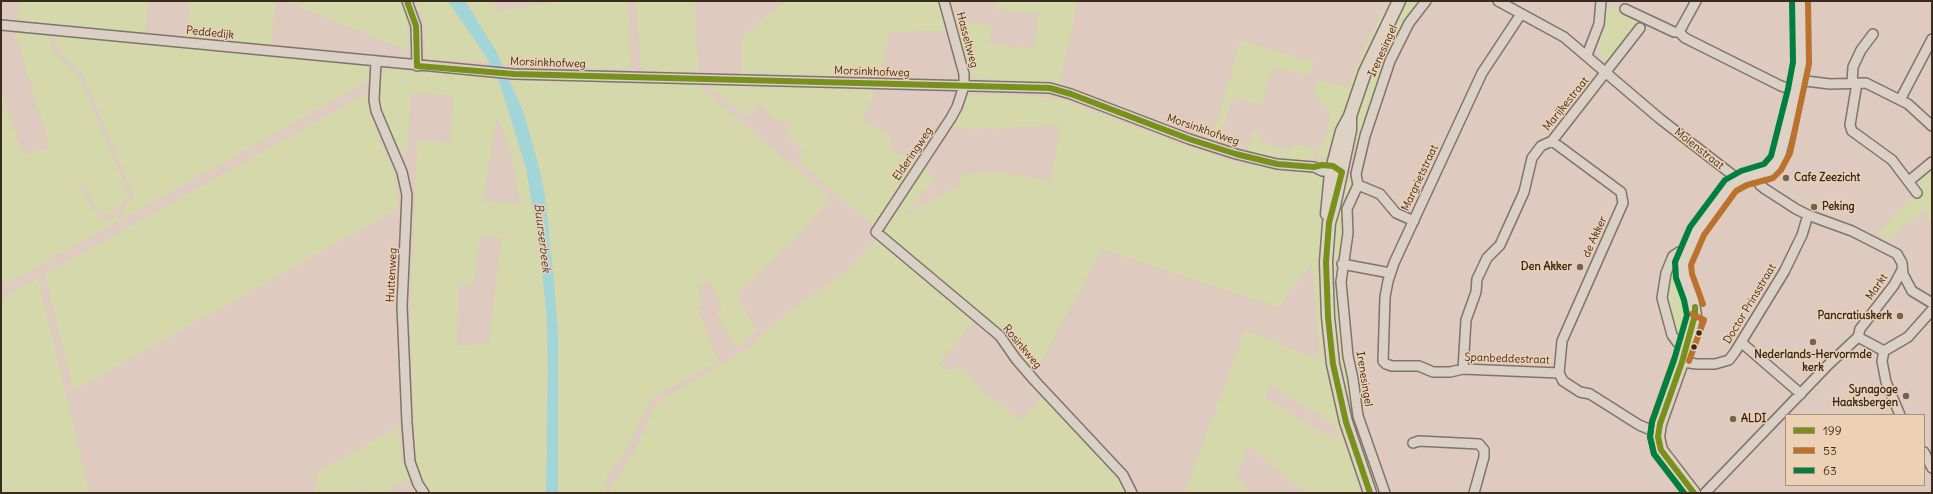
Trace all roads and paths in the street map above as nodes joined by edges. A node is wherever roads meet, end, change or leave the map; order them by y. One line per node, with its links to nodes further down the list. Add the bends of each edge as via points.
1 (407, 1): 18 (street, via 416,26)
2 (944, 1): 22 (street, Hasseltweg, via 964,74)
3 (1426, 1): 31 (street, Irenesingel, via 1409,23 1390,61 1359,156 1356,174)
4 (1601, 1): 16 (street, via 1600,24)
5 (1696, 1): 13 (street)
6 (1800, 1): 21 (main road, via 1801,50)
7 (1504, 2): 10 (street, Molenstraat)
8 (1399, 4): 27 (main road, via 1365,72 1350,116 1350,130)
9 (1625, 9): 13 (street)
10 (1521, 14): 16 (street, Molenstraat, via 1564,37); 34 (street, Margrietstraat, via 1482,73)
11 (1, 25): 17 (street, Peddedijk)
12 (1640, 28): 19 (street, Marijkestraat)
13 (1679, 32): 21 (street, via 1685,38 1774,83)
14 (1873, 34): 20 (street, via 1852,67)
15 (1932, 39): 23 (street)
16 (1587, 55): 19 (street, Molenstraat)
17 (376, 62): 18 (street, Peddedijk); 56 (street, Huttenweg, via 376,111 402,172 407,195 402,306 407,423 410,462)
18 (417, 66): 22 (street, Morsinkhofweg, via 510,74)
19 (1606, 72): 25 (street, Marijkestraat); 29 (street, Molenstraat)
20 (1855, 83): 21 (street); 23 (street, via 1874,86); 30 (street, via 1850,125 1852,131 1892,160)
21 (1797, 85): 28 (main road, via 1778,160 1769,171)
22 (964, 86): 27 (street, Morsinkhofweg, via 1050,88 1236,154 1277,164); 35 (street, Elderingweg, via 951,118)
23 (1900, 100): 24 (street)
24 (1932, 126)
25 (1552, 141): 48 (street, Marijkestraat, via 1541,146 1532,158 1524,192 1500,244 1487,258 1477,279 1476,292 1466,320); 49 (street, de Akker, via 1621,192 1623,203 1562,341)
26 (1932, 162): 30 (street)
27 (1335, 170): 58 (main road, via 1334,206 1329,223 1326,262 1333,364 1346,422)
28 (1758, 175): 29 (main road); 33 (street, via 1760,184 1765,189)
29 (1739, 180): 36 (main road, via 1728,189 1706,217)
30 (1909, 181): 32 (street)
31 (1358, 185): 34 (street, via 1380,194 1396,213); 37 (street, Irenesingel, via 1347,210 1348,233)
32 (1917, 193)
33 (1808, 216): 38 (street, via 1852,230 1891,251 1899,256); 43 (street, Doctor Prinsstraat, via 1784,272)
34 (1414, 221): 39 (street, Margrietstraat)
35 (876, 232): 57 (street, Rosinkweg, via 1000,336 1035,381 1123,475)
36 (1687, 253): 44 (main road, via 1683,264 1684,276 1695,315); 44 (street, via 1679,252 1673,256 1666,272 1662,298 1672,335 1677,342)
37 (1342, 264): 39 (street); 59 (street, Irenesingel, via 1341,282 1348,356 1357,410)
38 (1902, 270): 40 (street, Markt, via 1912,291); 42 (street, Markt, via 1860,329)
39 (1390, 273): 47 (street, Margrietstraat, via 1385,304 1382,357)
40 (1932, 303)
41 (1932, 310): 45 (street, via 1908,337)
42 (1858, 337): 45 (street); 50 (street, Markt)
43 (1742, 343): 46 (street, Doctor Prinsstraat, via 1729,360 1723,362); 50 (street)
44 (1687, 344): 46 (main road)
45 (1884, 351): 51 (street, via 1882,361 1886,382)
46 (1682, 362): 52 (main road)
47 (1386, 364): 48 (street, Spanbeddestraat, via 1419,366 1433,372)
48 (1463, 369): 49 (street, Spanbeddestraat)
49 (1559, 373): 52 (street, Spanbeddestraat, via 1563,381 1580,392 1590,394 1639,425)
50 (1801, 394): 62 (street, Markt)
51 (1900, 414)
52 (1658, 433): 61 (main road, via 1661,450)
53 (1413, 443): 60 (street, via 1419,441 1480,444 1484,450 1484,457)
54 (1925, 454): 55 (street)
55 (1932, 468)
56 (424, 493)
57 (1132, 493)
58 (1370, 493)
59 (1386, 493)
60 (1474, 493)
61 (1694, 493)
62 (1705, 493)

